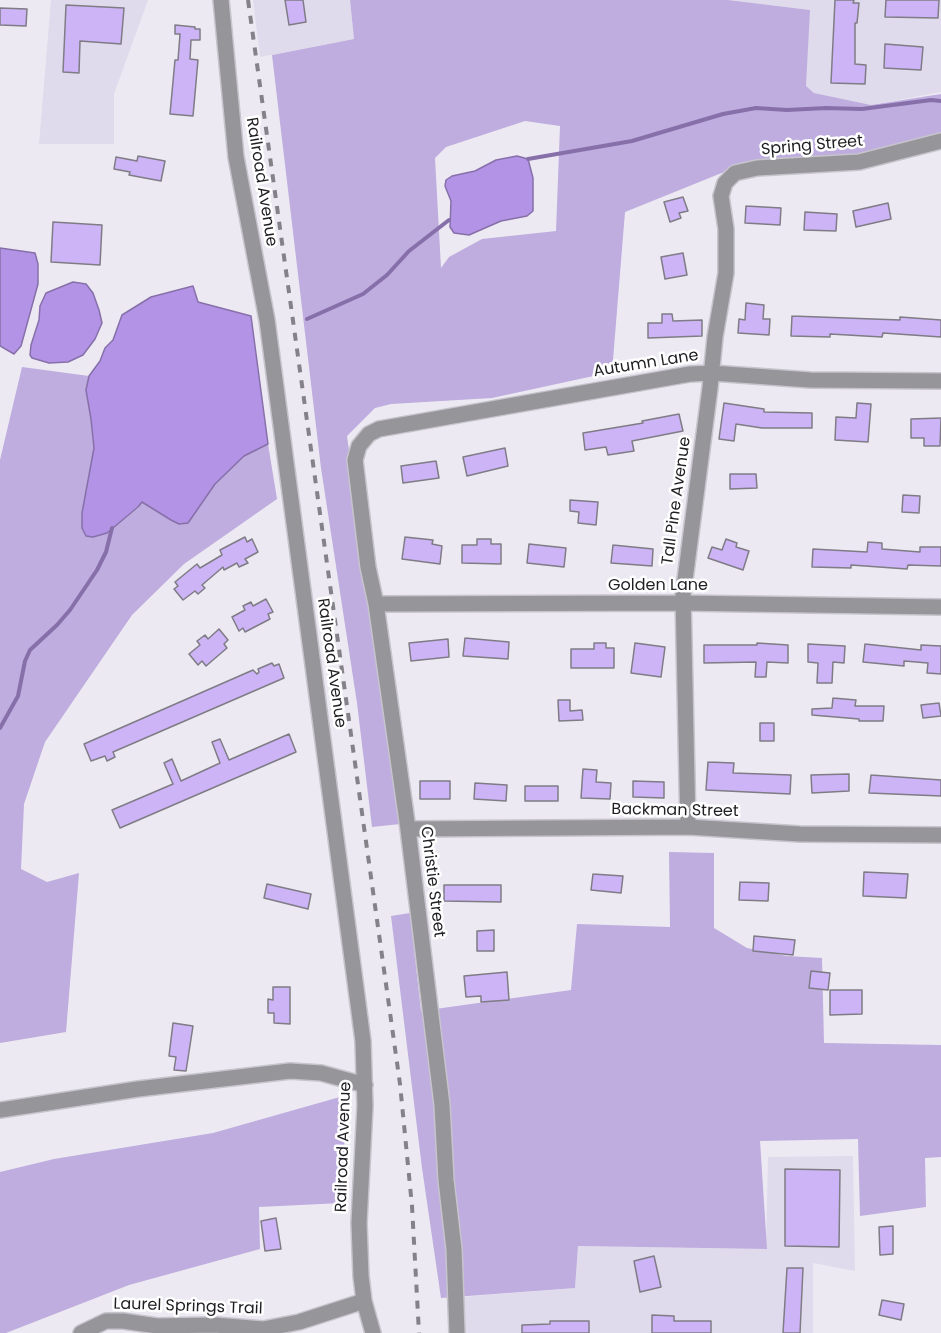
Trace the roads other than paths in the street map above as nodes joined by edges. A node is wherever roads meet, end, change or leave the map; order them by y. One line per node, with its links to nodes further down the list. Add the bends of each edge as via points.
1 (221, 0): 13 (street, Railroad Avenue, via 236,157 267,320 359,1004)
2 (941, 141): 3 (street, Spring Street, via 858,162 757,168 735,173)
3 (725, 183): 4 (street, Tall Pine Avenue, via 721,196 727,240 726,273)
4 (712, 373): 5 (street, Autumn Lane, via 810,380); 6 (street, Autumn Lane, via 668,377 379,429); 7 (street, Tall Pine Avenue)
5 (941, 381)
6 (363, 439): 8 (street, Christie Street, via 355,460)
7 (682, 603): 8 (street, Golden Lane); 9 (street, Golden Lane); 10 (street, Tall Pine Avenue)
8 (375, 604): 11 (street, Christie Street)
9 (941, 607)
10 (688, 827): 11 (street, Backman Street); 12 (street, Backman Street, via 801,834)
11 (408, 829): 18 (street, Christie Street, via 442,1105 454,1249)
12 (941, 835)
13 (365, 1085): 14 (street, via 321,1073 290,1071); 15 (street, Railroad Avenue, via 359,1222)
14 (0, 1110)
15 (364, 1301): 16 (street, Laurel Springs Trail, via 263,1329 157,1326 123,1320 106,1321); 17 (street, Railroad Avenue)
16 (81, 1333)
17 (373, 1333)
18 (456, 1333)

